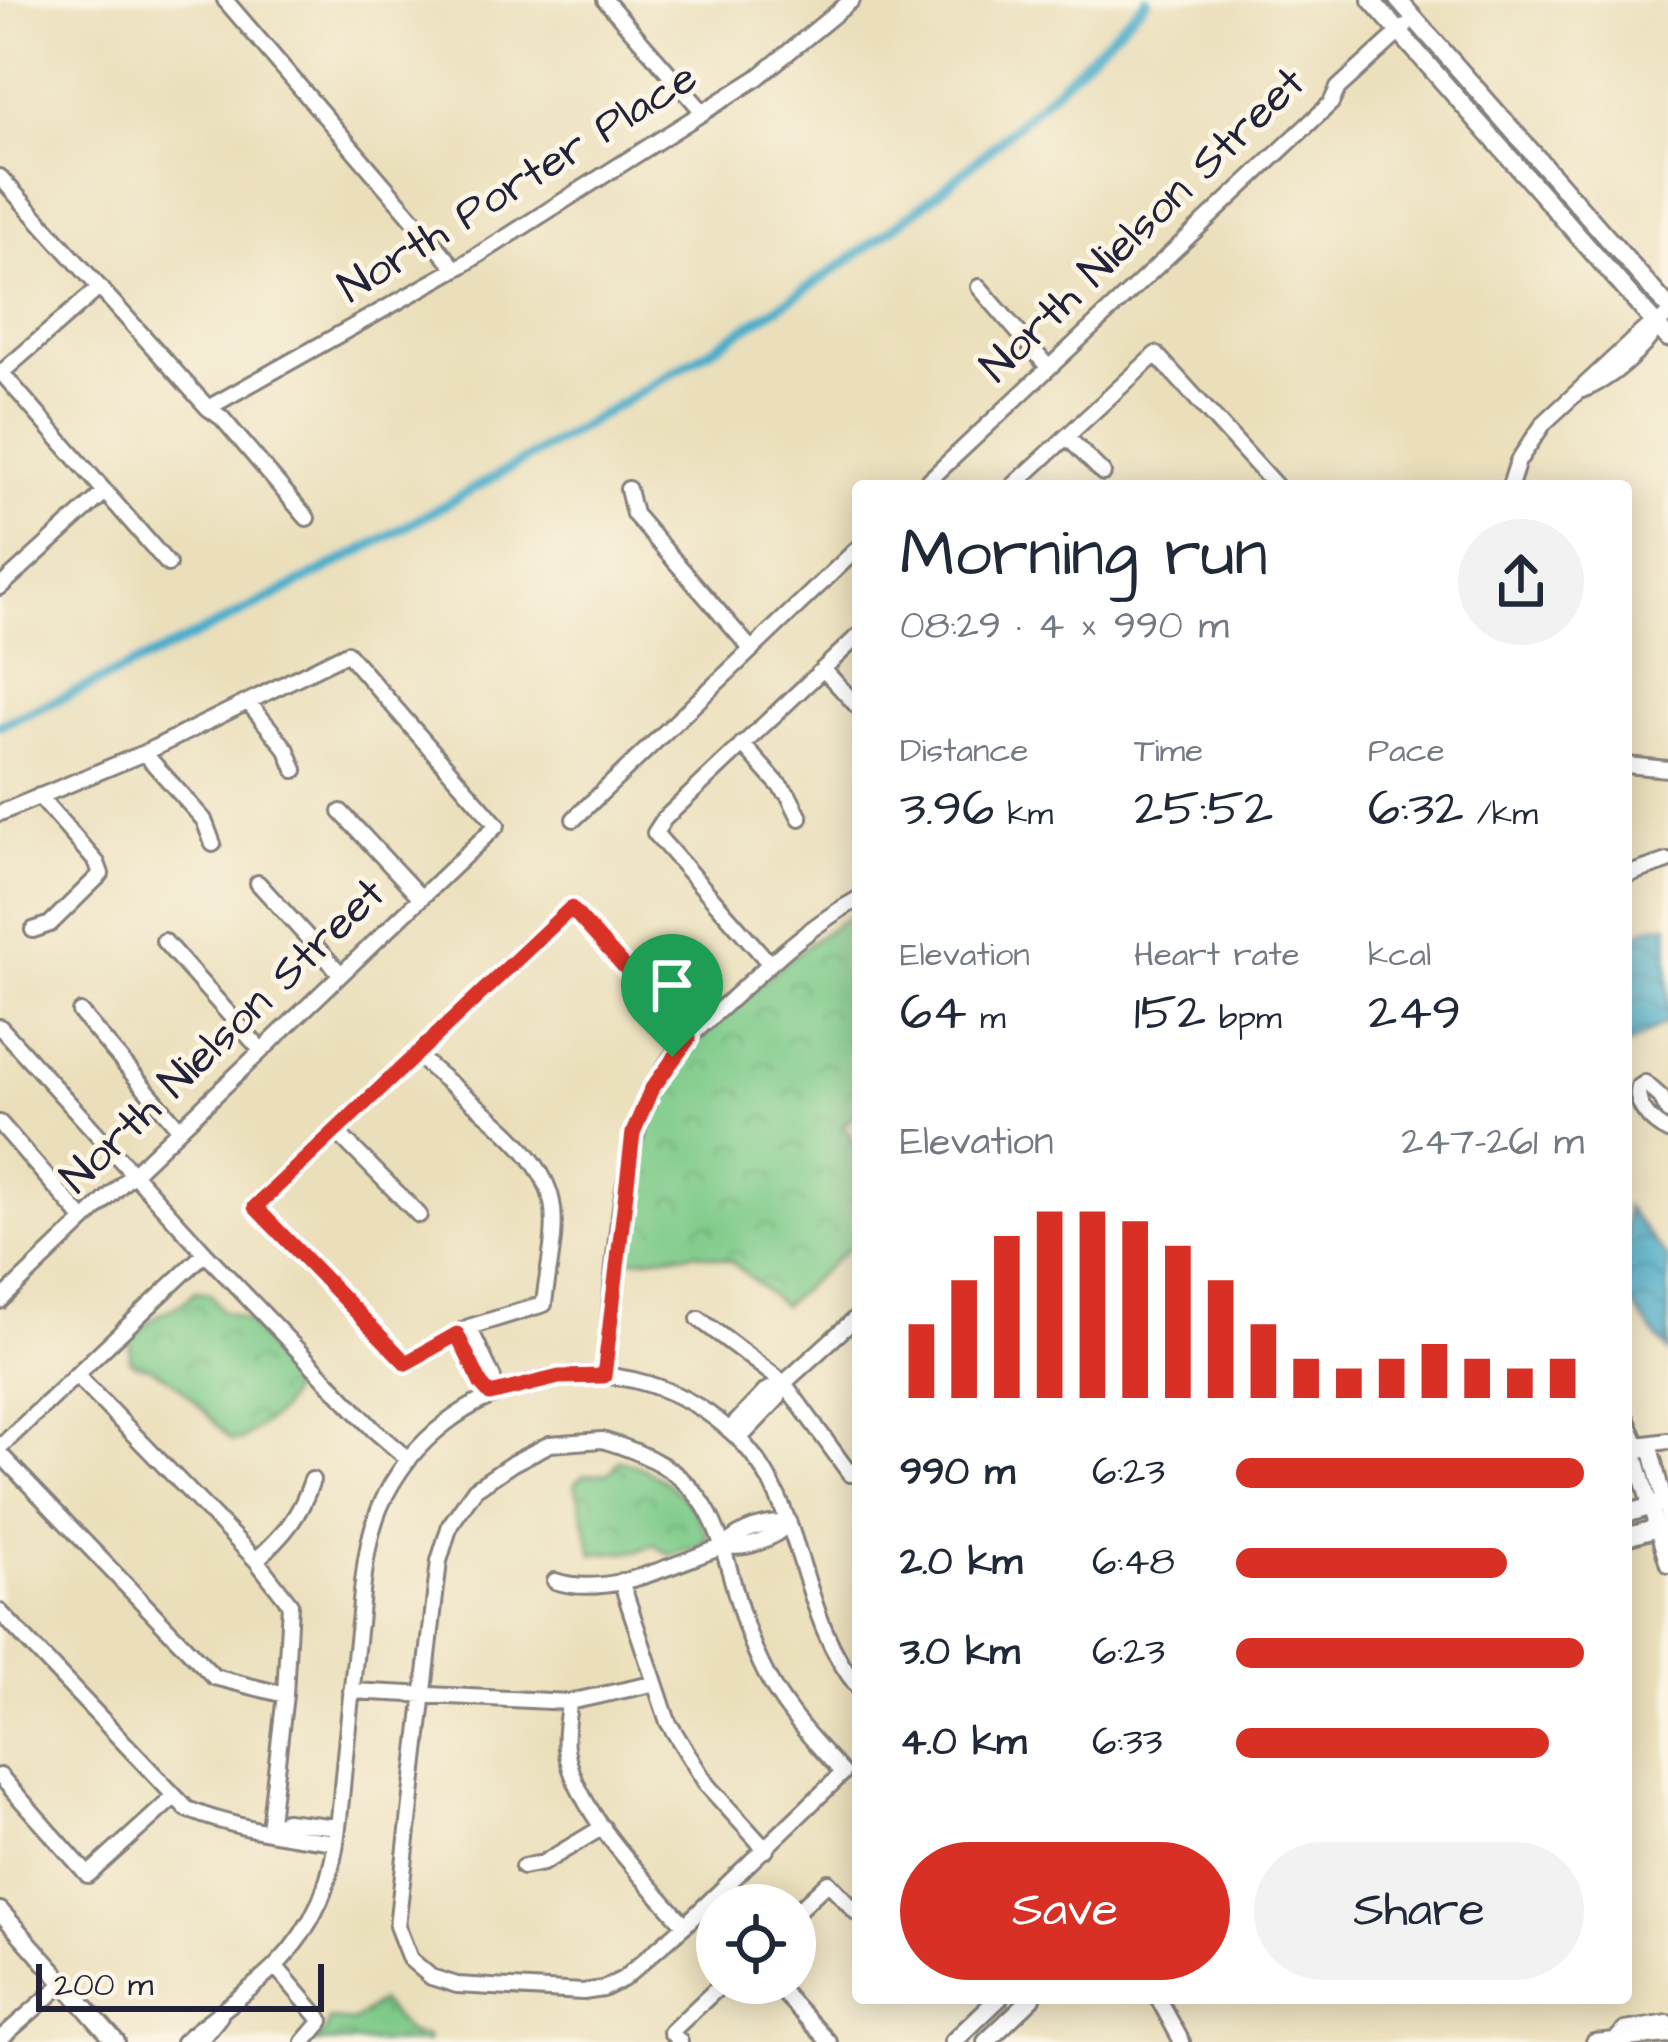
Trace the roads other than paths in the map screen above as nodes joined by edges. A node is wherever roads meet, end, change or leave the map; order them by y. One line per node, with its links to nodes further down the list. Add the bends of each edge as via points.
1 (225, 0): 12 (street)
2 (605, 0): 10 (street)
3 (852, 0): 10 (street, North Porter Place)
4 (1371, 0): 7 (main road)
5 (1398, 0): 6 (main road)
6 (1414, 18): 7 (street, North Nielson Street); 9 (main road)
7 (1399, 32): 8 (main road); 16 (street, North Nielson Street)
8 (1412, 46): 9 (main road, via 1448,73); 15 (main road)
9 (1460, 70): 15 (main road)
10 (703, 112): 12 (street, North Porter Place)
11 (0, 177): 14 (street)
12 (456, 269): 18 (street, North Porter Place)
13 (979, 287): 16 (street)
14 (99, 289): 17 (street); 18 (street)
15 (1665, 321): 24 (street, via 1536,433)
16 (1048, 367): 21 (street, North Nielson Street)
17 (1, 372): 26 (street)
18 (208, 408): 27 (street)
19 (1066, 436): 20 (street); 22 (street); 23 (street, via 1156,353)
20 (1103, 473)
21 (929, 480)
22 (1019, 480)
23 (1268, 480)
24 (1512, 480)
25 (628, 489): 32 (street, via 634,514)
26 (105, 491): 29 (street); 30 (street)
27 (307, 518)
28 (852, 554): 32 (street)
29 (168, 564)
30 (0, 586)
31 (852, 642): 33 (street)
32 (752, 649): 45 (street)
33 (823, 669): 34 (street); 36 (street)
34 (852, 700)
35 (249, 703): 37 (street); 40 (street); 50 (street, North Nielson Street, via 347,653 497,825)
36 (742, 744): 44 (street); 54 (street, via 655,833)
37 (144, 753): 41 (street); 46 (street, via 204,820)
38 (1632, 766): 39 (street)
39 (1668, 769)
40 (295, 770)
41 (39, 796): 43 (street); 52 (street, via 101,874 50,924)
42 (341, 812): 50 (street)
43 (0, 813)
44 (800, 818)
45 (574, 819)
46 (213, 844)
47 (1668, 861): 48 (street)
48 (1632, 873)
49 (258, 883): 55 (street)
50 (421, 898): 55 (street, North Nielson Street)
51 (852, 902): 54 (street)
52 (33, 930)
53 (164, 940): 59 (street)
54 (770, 964): 58 (street)
55 (340, 973): 59 (street, North Nielson Street)
56 (80, 1012): 63 (street)
57 (0, 1027): 66 (street)
58 (689, 1038): 60 (street, via 571,908); 75 (street, via 651,1090 633,1133)
59 (260, 1049): 63 (street, North Nielson Street)
60 (416, 1054): 64 (street); 73 (street, via 531,1160 554,1207 544,1304)
61 (1668, 1112): 65 (street, via 1653,1087 1639,1087 1641,1106)
62 (0, 1123): 68 (street)
63 (178, 1127): 66 (street, North Nielson Street)
64 (335, 1130): 67 (street); 73 (street, via 255,1207 406,1363)
65 (1668, 1131)
66 (131, 1173): 68 (street, North Nielson Street); 69 (street)
67 (419, 1215)
68 (83, 1219): 70 (street, North Nielson Street)
69 (205, 1253): 74 (street); 82 (street)
70 (2, 1296)
71 (699, 1319): 76 (street)
72 (852, 1321): 76 (street)
73 (463, 1330): 77 (street, via 493,1378)
74 (76, 1375): 81 (street); 90 (street)
75 (604, 1376): 77 (street, via 559,1377); 78 (street, via 665,1388)
76 (784, 1383): 78 (street, via 766,1391); 83 (street)
77 (490, 1394): 82 (street, via 449,1419)
78 (734, 1435): 87 (street, via 767,1475)
79 (1668, 1441): 80 (street)
80 (1632, 1448): 85 (street)
81 (0, 1450): 98 (street, via 214,1677)
82 (409, 1460): 97 (street, via 380,1508 365,1558)
83 (852, 1468)
84 (312, 1480): 90 (street, via 291,1529)
85 (1663, 1513): 86 (main road); 88 (main road); 91 (street)
86 (1632, 1514)
87 (789, 1523): 89 (street, via 777,1535); 95 (street, via 827,1641)
88 (1632, 1533)
89 (725, 1546): 93 (street); 99 (street, via 676,1471 640,1451 602,1440 550,1444 513,1462 475,1490 450,1525); 106 (street, via 760,1663 801,1728 844,1773)
90 (256, 1560): 98 (street, via 290,1604)
91 (1668, 1565)
92 (555, 1580): 93 (street, via 579,1589)
93 (621, 1581): 96 (street)
94 (0, 1612): 102 (street)
95 (852, 1678)
96 (652, 1684): 100 (street); 106 (street, via 707,1785)
97 (351, 1691): 99 (street); 105 (street)
98 (285, 1695): 104 (street)
99 (423, 1697): 100 (street); 111 (street, via 397,1926 410,1959 458,1985 584,1992 623,1979)
100 (568, 1702): 103 (street, via 574,1777)
101 (0, 1776): 102 (street, via 88,1875)
102 (173, 1798): 104 (street, via 212,1819)
103 (603, 1828): 107 (street); 111 (street)
104 (268, 1829): 105 (street, via 285,1821)
105 (337, 1835): 112 (street, via 318,1904)
106 (766, 1850): 111 (street)
107 (523, 1867)
108 (816, 1893): 109 (street, via 828,1882)
109 (852, 1908)
110 (0, 1911): 113 (main road)
111 (685, 1925)
112 (276, 1967): 119 (street); 128 (street, via 322,2021)
113 (64, 1983): 124 (street); 125 (main road)
114 (705, 2004): 122 (street)
115 (794, 2004): 129 (street)
116 (994, 2004): 130 (main road)
117 (1026, 2004): 131 (main road)
118 (1160, 2004): 132 (street)
119 (220, 2016): 126 (street); 127 (street)
120 (1668, 2023): 123 (street)
121 (1668, 2035): 123 (street)
122 (676, 2037)
123 (1617, 2038): 133 (street)
124 (0, 2039)
125 (116, 2042)
126 (183, 2042)
127 (199, 2042)
128 (304, 2042)
129 (829, 2042)
130 (953, 2042)
131 (986, 2042)
132 (1182, 2042)
133 (1594, 2042)

